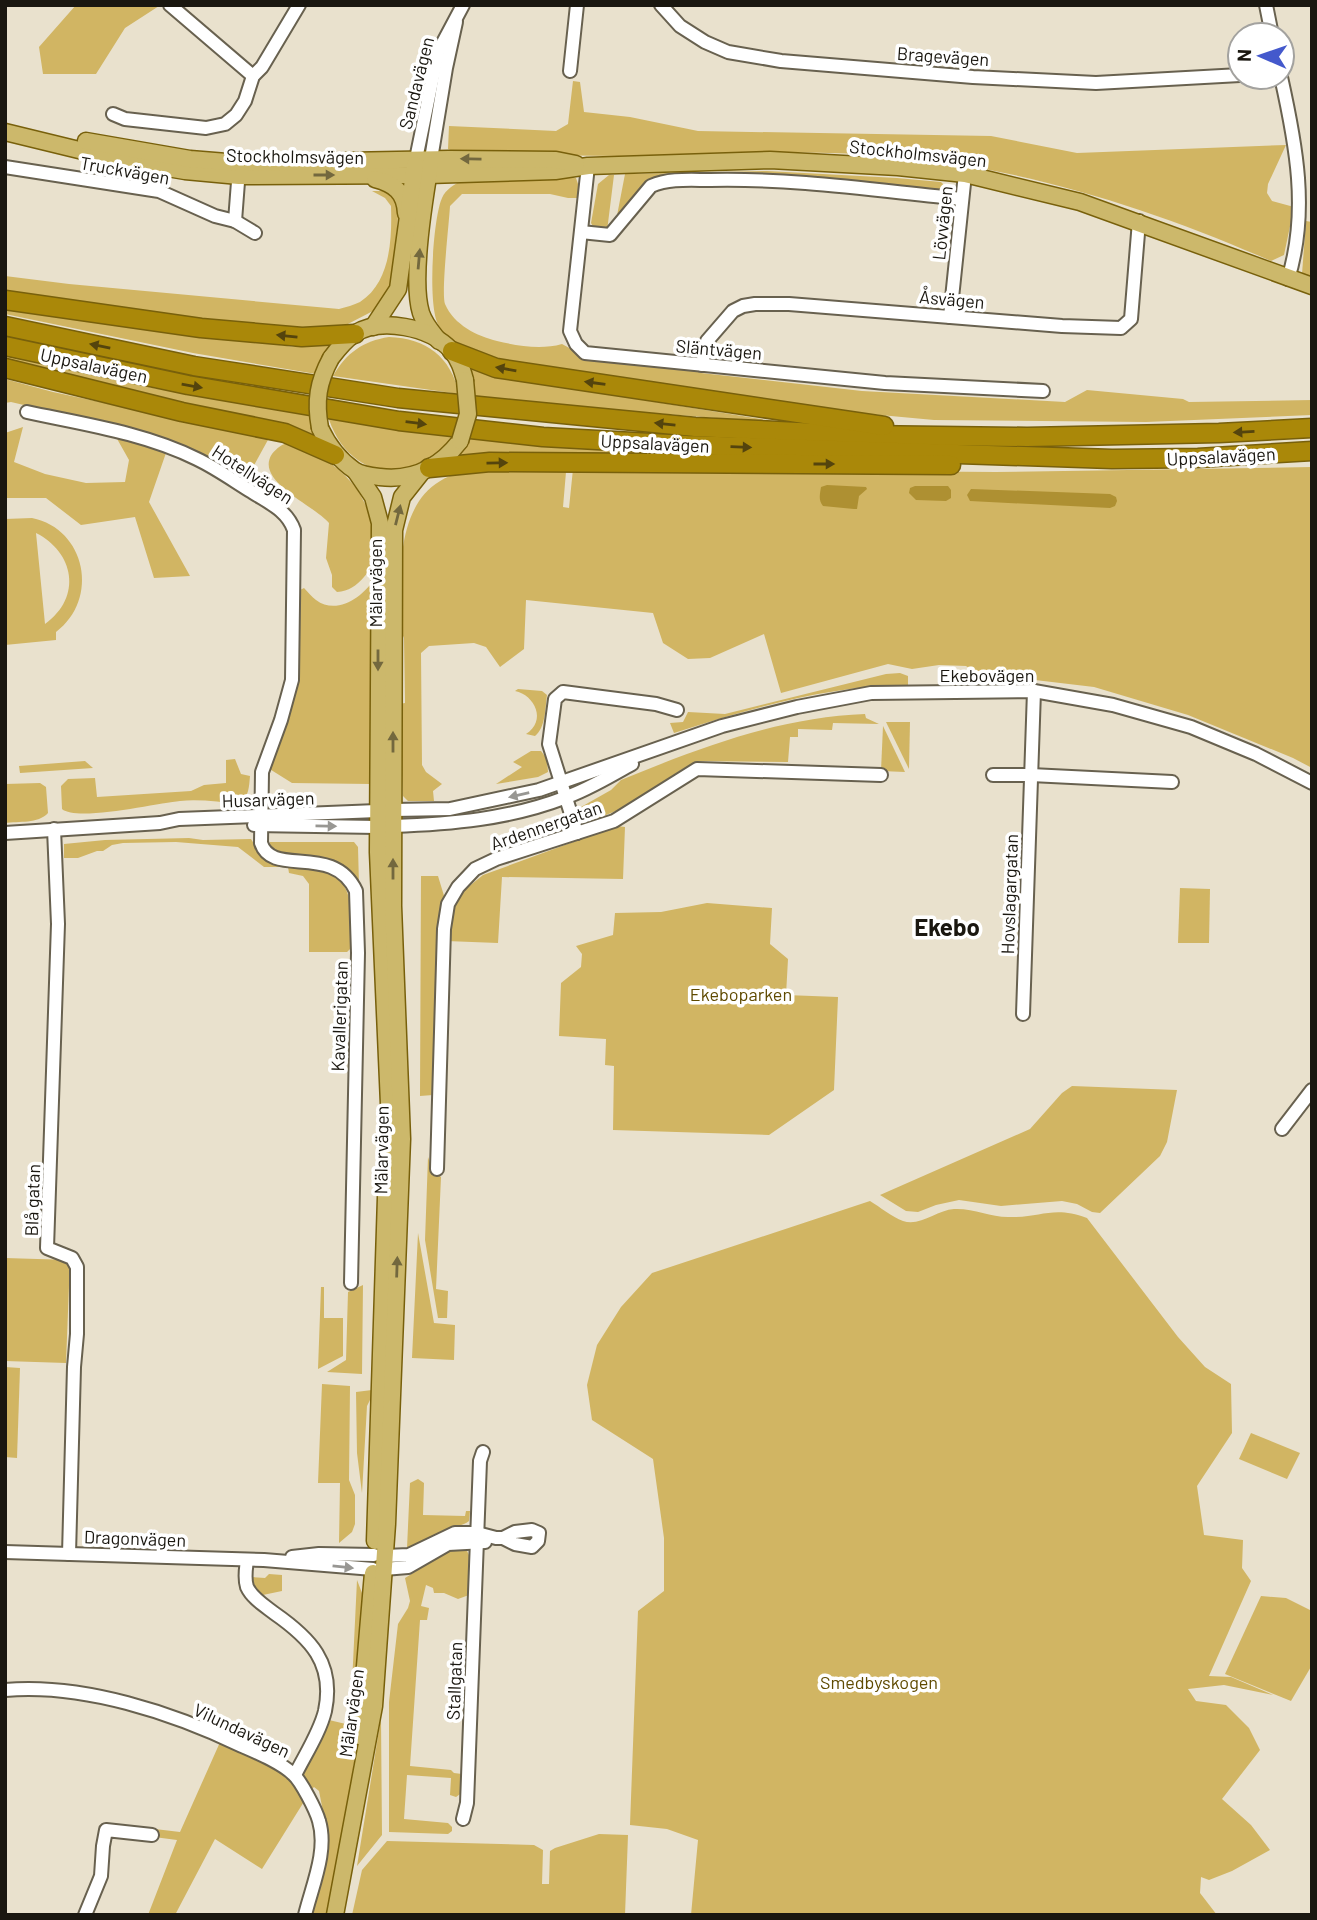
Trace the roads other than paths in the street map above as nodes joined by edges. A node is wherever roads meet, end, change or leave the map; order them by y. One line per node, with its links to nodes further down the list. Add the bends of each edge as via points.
1 (170, 5): 7 (street)
2 (299, 5): 7 (street)
3 (463, 5): 15 (street, Sandavägen, via 438,52 429,89)
4 (577, 5): 6 (street)
5 (661, 5): 8 (street, Bragevägen, via 680,26 705,42 728,52 781,61 1096,83)
6 (570, 71)
7 (253, 76): 10 (street, via 245,100 225,124 206,128)
8 (1226, 76)
9 (1284, 91): 17 (street)
10 (113, 114)
11 (5, 121): 16 (main road, Stockholmsvägen, via 123,149)
12 (5, 132): 16 (main road, Stockholmsvägen, via 185,171)
13 (587, 166): 15 (main road, Stockholmsvägen, one-way to 15, via 556,160); 18 (main road, Stockholmsvägen); 19 (main road, Stockholmsvägen, via 770,160); 26 (street, Släntvägen)
14 (5, 167): 23 (street, Truckvägen, via 159,191)
15 (422, 167): 16 (main road, Stockholmsvägen); 18 (main road, Stockholmsvägen); 21 (main road, Stockholmsvägen); 25 (main road); 28 (main road)
16 (239, 169): 21 (main road, Stockholmsvägen, one-way to 21); 23 (street)
17 (1298, 172): 20 (street); 29 (street, via 1299,218)
18 (458, 174): 25 (main road, via 434,196)
19 (965, 174): 22 (street, Lövvägen); 24 (main road, Stockholmsvägen)
20 (1312, 174)
21 (364, 176): 28 (main road, via 392,185 405,198)
22 (962, 199): 26 (street, via 745,179 661,182 651,186 610,234); 32 (street, Lövvägen)
23 (235, 221): 27 (street, Truckvägen)
24 (1139, 221): 29 (main road, Stockholmsvägen); 32 (street, Åsvägen, via 1131,318 1121,328)
25 (422, 228): 37 (main road, one-way to 25, via 426,325 421,311)
26 (581, 232): 38 (street, Släntvägen, via 570,331 576,344 585,353 604,357)
27 (255, 233)
28 (406, 236): 34 (main road, via 398,289)
29 (1288, 279): 30 (main road, Stockholmsvägen)
30 (1312, 286)
31 (5, 300): 35 (highway, one-way to 31, via 302,337 201,328)
32 (950, 317): 38 (street, Åsvägen, via 789,304 743,306 707,341)
33 (5, 326): 43 (highway, Uppsalavägen, one-way to 33, via 695,427 398,398 194,366)
34 (373, 327): 35 (main road); 37 (main road, via 418,330)
35 (355, 334): 45 (main road, bridge, via 331,358 318,389 320,428)
36 (5, 346): 46 (highway, Uppsalavägen, one-way to 46, via 214,390 399,421 543,437)
37 (446, 346): 43 (highway, one-way to 37, via 873,425 563,379 496,368); 47 (main road, bridge, via 466,380 468,414 460,440)
38 (702, 365): 40 (street, Släntvägen, via 921,386)
39 (5, 368): 45 (highway, via 285,433)
40 (1043, 391)
41 (27, 412): 60 (street, Hotellvägen, via 119,432 175,450 290,518 294,530 292,680 262,772)
42 (1312, 428): 43 (highway, Uppsalavägen, one-way to 43)
43 (1027, 437)
44 (1312, 451): 46 (highway, Uppsalavägen)
45 (335, 454): 48 (main road)
46 (1112, 459): 47 (highway, one-way to 46, via 490,462 974,466)
47 (425, 471): 48 (main road, via 386,478); 59 (main road, Mälarvägen, one-way to 47, via 394,530 402,497)
48 (356, 472): 59 (main road, Mälarvägen, one-way to 59, via 373,497 380,523)
49 (1034, 691): 51 (street, Ekebovägen, via 871,693 722,726); 54 (street, Hovslagargatan); 57 (street, Ekebovägen, via 1113,705 1191,727)
50 (677, 710): 56 (street, via 563,692 555,699 549,744)
51 (654, 752): 56 (street, Ekebovägen); 58 (street, Ekebovägen)
52 (881, 775): 63 (street, Ardennergatan, via 698,769 614,821)
53 (993, 775): 54 (street)
54 (1031, 775): 55 (street); 64 (street, Hovslagargatan)
55 (1172, 782)
56 (561, 783): 58 (street); 59 (street, Ekebovägen, one-way to 59, via 494,801)
57 (1312, 783)
58 (566, 798): 59 (street, Ekebovägen, via 455,824); 63 (street)
59 (385, 818): 60 (street, Husarvägen); 75 (main road, Mälarvägen, via 393,906 401,1139)
60 (261, 821): 61 (street, Husarvägen, via 179,819); 68 (street, Kavallerigatan, via 261,843 270,857 335,868 356,891)
61 (54, 829): 62 (street, Husarvägen); 73 (street, Blå gatan, via 58,924 47,1248 72,1258 77,1268)
62 (5, 833)
63 (577, 833): 67 (street, Ardennergatan, via 475,869 448,904)
64 (1023, 1014)
65 (1312, 1090): 66 (street)
66 (1282, 1129)
67 (437, 1169)
68 (351, 1283)
69 (483, 1452): 70 (street, Stallgatan)
70 (477, 1538): 71 (street, via 487,1542); 75 (street, via 448,1535 409,1555); 78 (street, Stallgatan)
71 (500, 1538)
72 (5, 1552): 73 (street, Dragonvägen)
73 (69, 1554): 74 (street, Dragonvägen)
74 (247, 1560): 75 (street, Dragonvägen, via 319,1554); 77 (street, Vilundavägen, via 246,1581 252,1595 302,1633 322,1662 326,1677 324,1714)
75 (379, 1562): 82 (main road, Mälarvägen, via 351,1832)
76 (5, 1690): 77 (street, Vilundavägen, via 80,1694 139,1706 223,1737)
77 (295, 1775): 81 (street, via 321,1831 320,1860)
78 (463, 1819)
79 (152, 1835): 80 (street, via 106,1830 101,1876)
80 (85, 1915)
81 (306, 1915)
82 (335, 1915)

